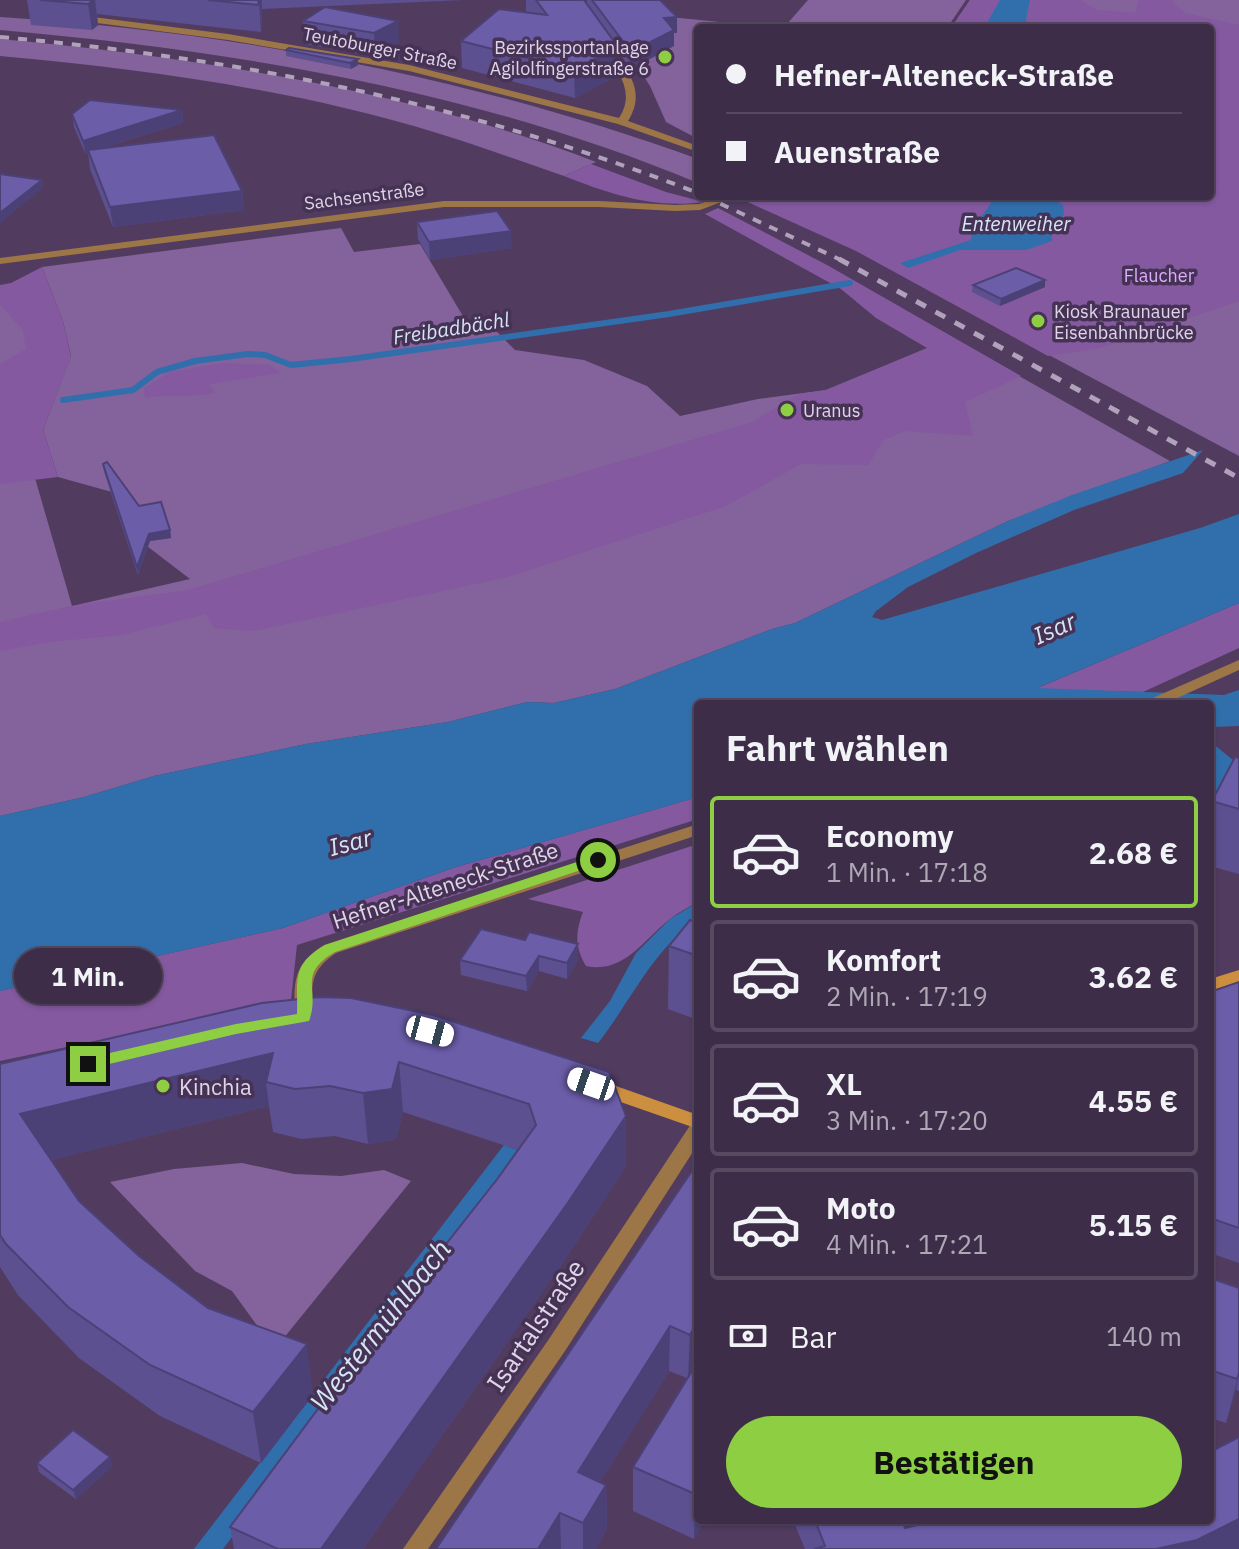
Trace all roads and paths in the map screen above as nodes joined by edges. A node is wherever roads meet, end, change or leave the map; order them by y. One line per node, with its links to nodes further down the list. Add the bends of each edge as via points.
1 (86, 8): 3 (street, Teutoburger Straße, via 76,17 409,68)
2 (602, 40): 3 (street, via 634,94 633,107)
3 (622, 122): 4 (street, Teutoburger Straße)
4 (694, 148)
5 (720, 200): 6 (street, Sachsenstraße, via 675,208 444,204)
6 (0, 261)
7 (1239, 664): 8 (street)
8 (1159, 700)
9 (694, 830): 12 (street, Hefner-Alteneck-Straße, via 330,949 312,959 305,972)
10 (1239, 976): 11 (main road)
11 (1214, 984)
12 (304, 1018)
13 (587, 1083): 14 (main road)
14 (694, 1121)
15 (694, 1135): 16 (street, Isartalstraße)
16 (415, 1549)

